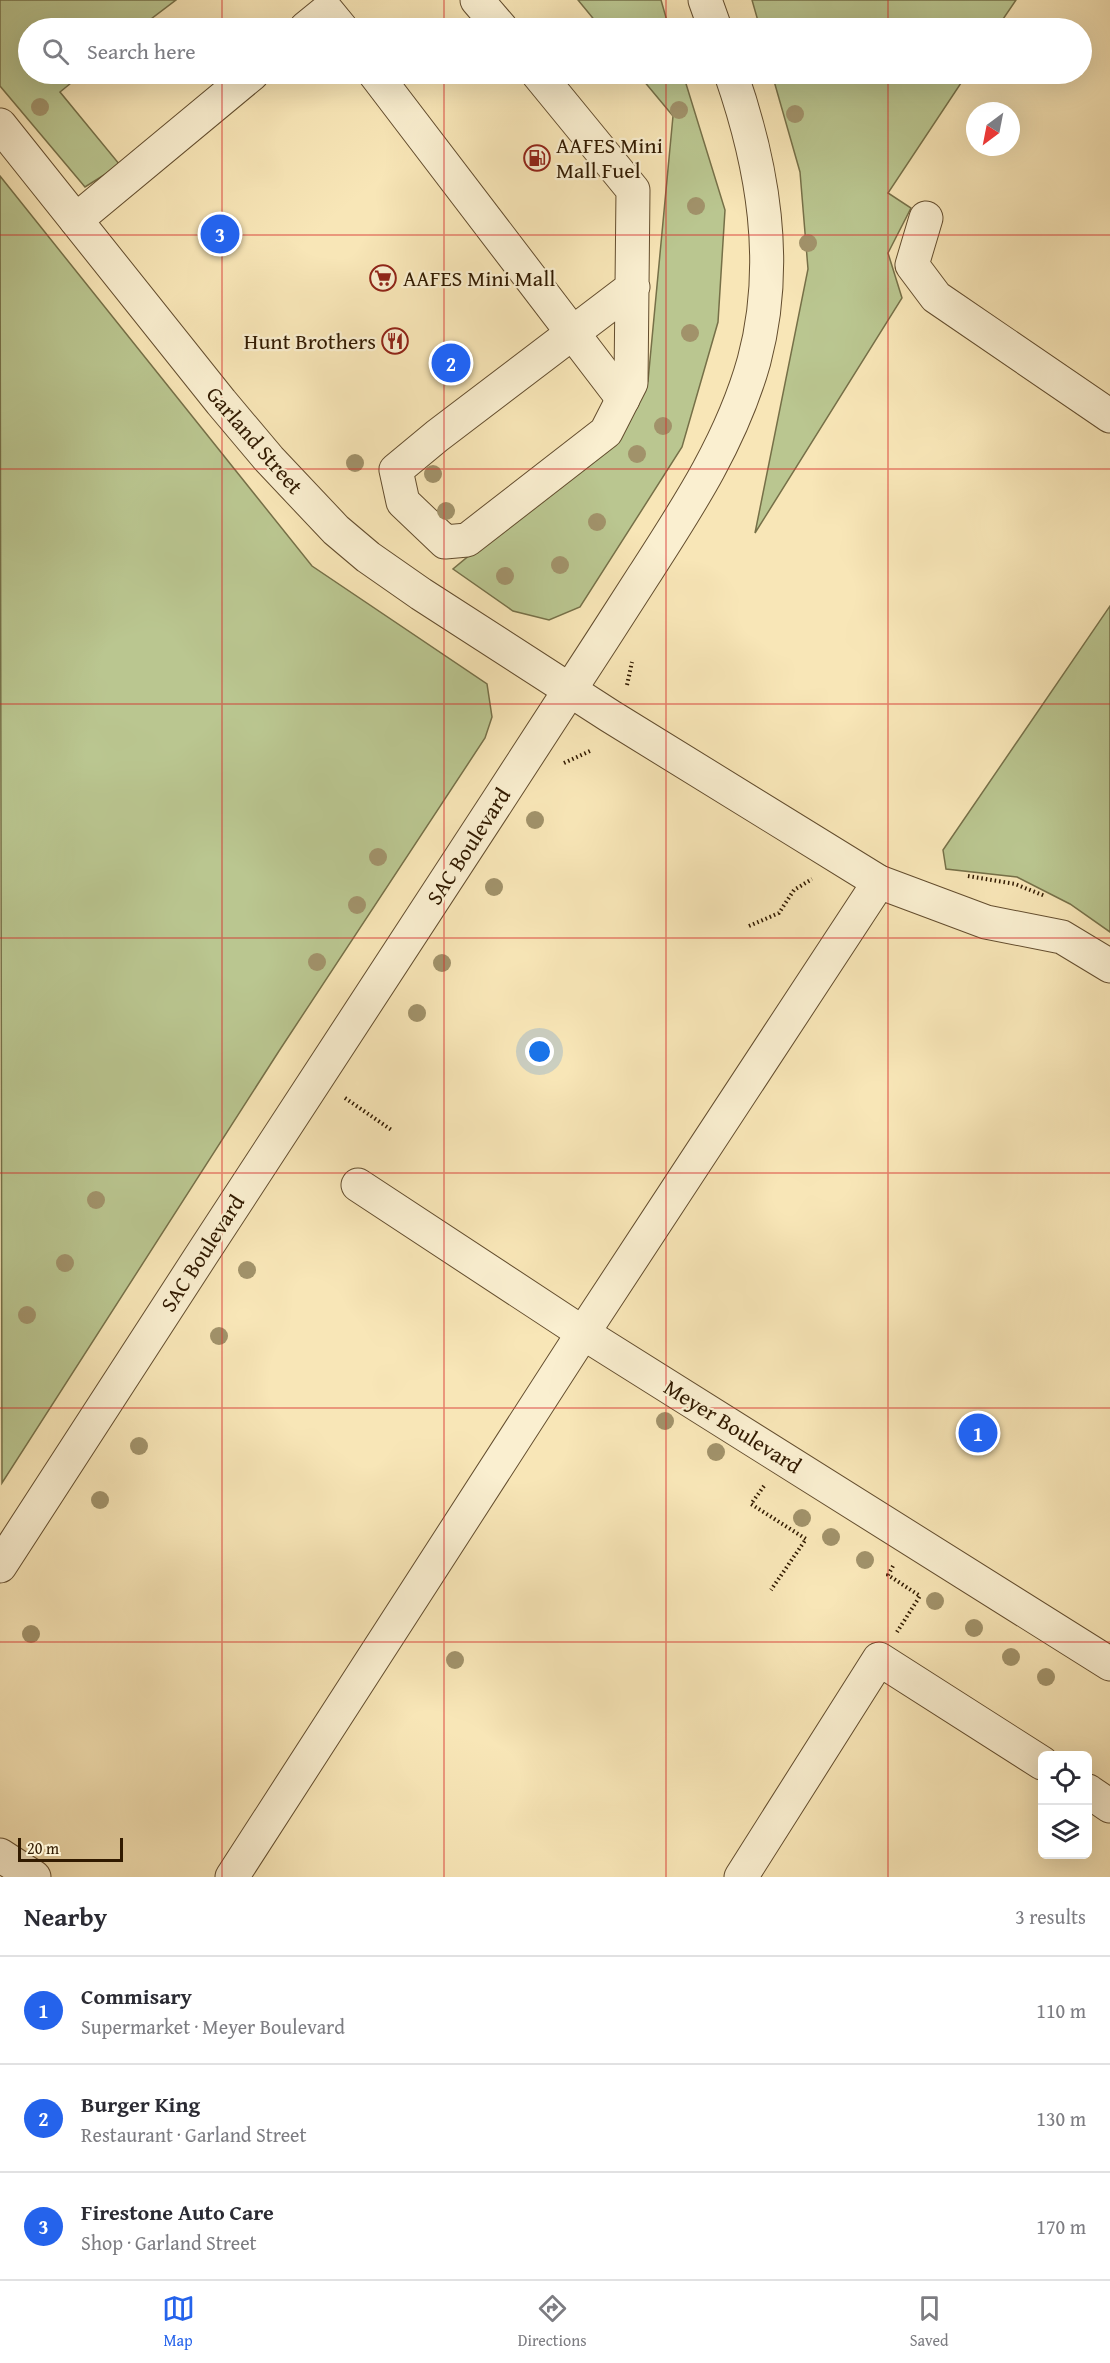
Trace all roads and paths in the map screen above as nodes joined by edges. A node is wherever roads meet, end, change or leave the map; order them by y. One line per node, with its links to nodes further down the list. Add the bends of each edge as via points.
1 (477, 0): 3 (street)
2 (705, 0): 4 (street)
3 (492, 18)
4 (711, 18)
5 (240, 84): 11 (street)
6 (383, 84): 13 (street)
7 (546, 84): 12 (street, via 633,190)
8 (734, 84): 18 (street, SAC Boulevard, via 758,166 766,218 765,302 755,358 741,405 720,452)
9 (0, 125): 11 (street, Garland Street)
10 (926, 218): 15 (street, via 912,265 936,297)
11 (76, 220): 18 (street, Garland Street, via 221,402 336,530 421,594)
12 (633, 287): 13 (street); 14 (street, via 631,383)
13 (573, 333): 14 (street); 14 (street, via 396,470 403,502 445,542 467,540 606,432)
14 (622, 399)
15 (1110, 416)
16 (632, 662): 17 (path)
17 (627, 685)
18 (570, 691): 21 (street, Garland Street); 31 (street, SAC Boulevard)
19 (590, 751): 20 (path)
20 (564, 764)
21 (833, 854): 22 (street, Garland Street); 23 (path, via 815,877 794,890 779,913)
22 (879, 882): 24 (street, Garland Street, via 986,922 1062,937); 28 (street)
23 (750, 926)
24 (1110, 966)
25 (345, 1098): 26 (path)
26 (393, 1131)
27 (358, 1185): 28 (street, Meyer Boulevard)
28 (583, 1333): 30 (street, Meyer Boulevard); 38 (street)
29 (771, 1491): 32 (path, via 764,1486 751,1504 806,1539)
30 (911, 1538): 33 (path, via 888,1575 920,1596); 34 (street, Meyer Boulevard)
31 (0, 1566)
32 (771, 1590)
33 (879, 1659): 35 (street); 39 (street)
34 (1110, 1664)
35 (1038, 1760)
36 (1092, 1794): 37 (street)
37 (1110, 1806)
38 (232, 1877)
39 (741, 1877)

